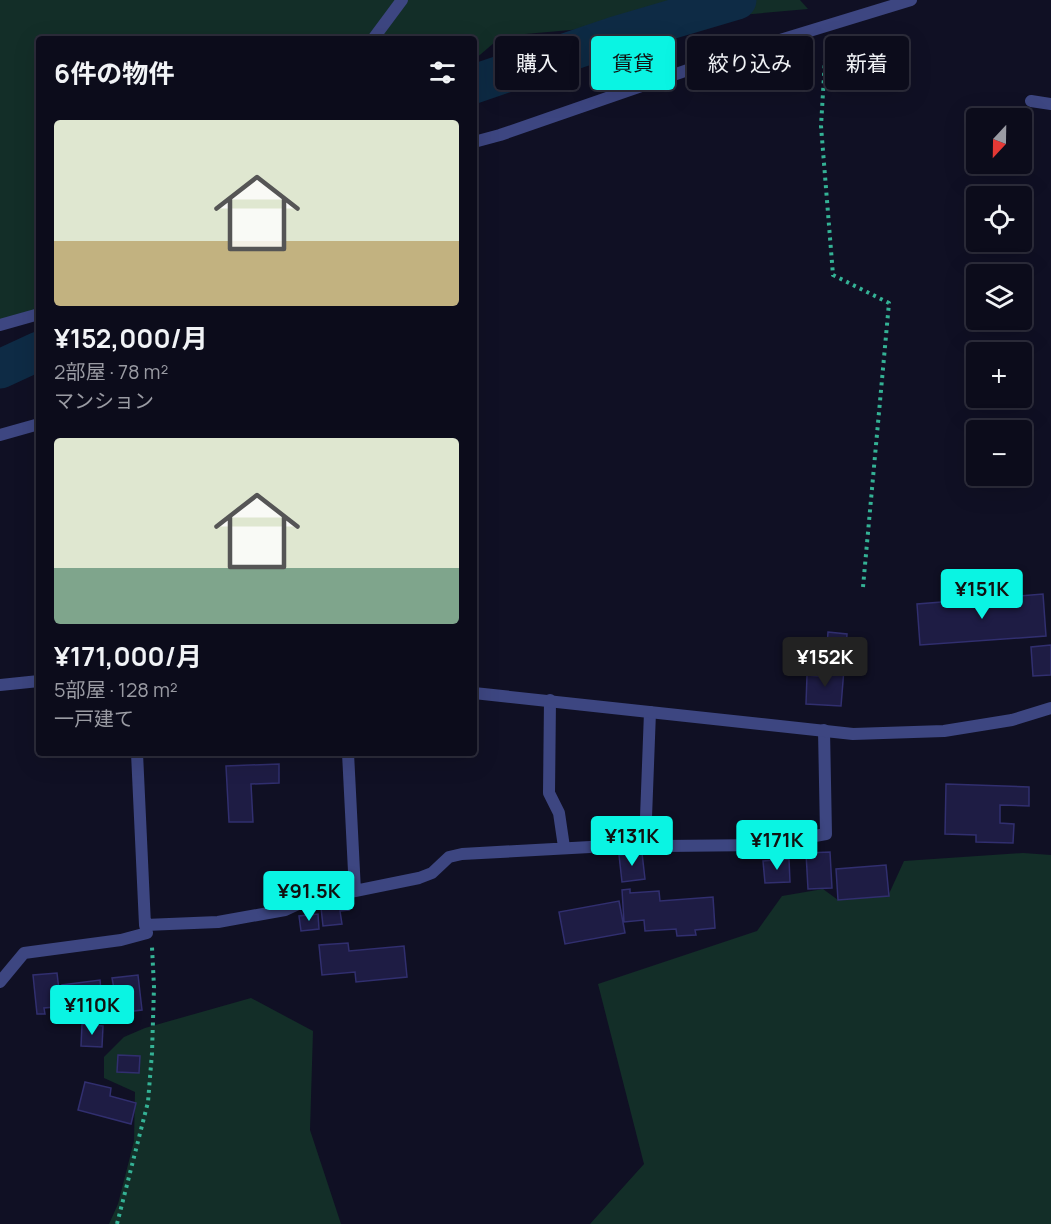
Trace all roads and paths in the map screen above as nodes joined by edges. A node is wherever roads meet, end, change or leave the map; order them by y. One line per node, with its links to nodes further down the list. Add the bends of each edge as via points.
1 (402, 0): 4 (street)
2 (911, 0): 3 (street)
3 (827, 26): 7 (street); 12 (path, via 821,126 833,275 889,303)
4 (375, 36)
5 (1031, 101): 6 (street)
6 (1051, 104)
7 (477, 141)
8 (36, 315): 9 (street)
9 (0, 326)
10 (36, 425): 11 (street)
11 (0, 435)
12 (863, 587)
13 (36, 681): 14 (street)
14 (0, 685)
15 (477, 693): 16 (street)
16 (550, 700): 18 (street); 23 (street, via 549,793 559,813)
17 (1051, 708): 19 (street, via 1012,720 944,731 853,734)
18 (650, 712): 19 (street); 22 (street)
19 (824, 730): 22 (street, via 826,834 765,845)
20 (137, 756): 25 (street)
21 (348, 756): 24 (street)
22 (645, 844): 23 (street)
23 (564, 847): 24 (street, via 462,854 449,857 432,873 419,878)
24 (356, 891): 25 (street, via 311,898 285,910)
25 (146, 929): 26 (street, via 121,940 24,953); 27 (path, via 151,939 154,987 148,1101)
26 (0, 982)
27 (117, 1224)

